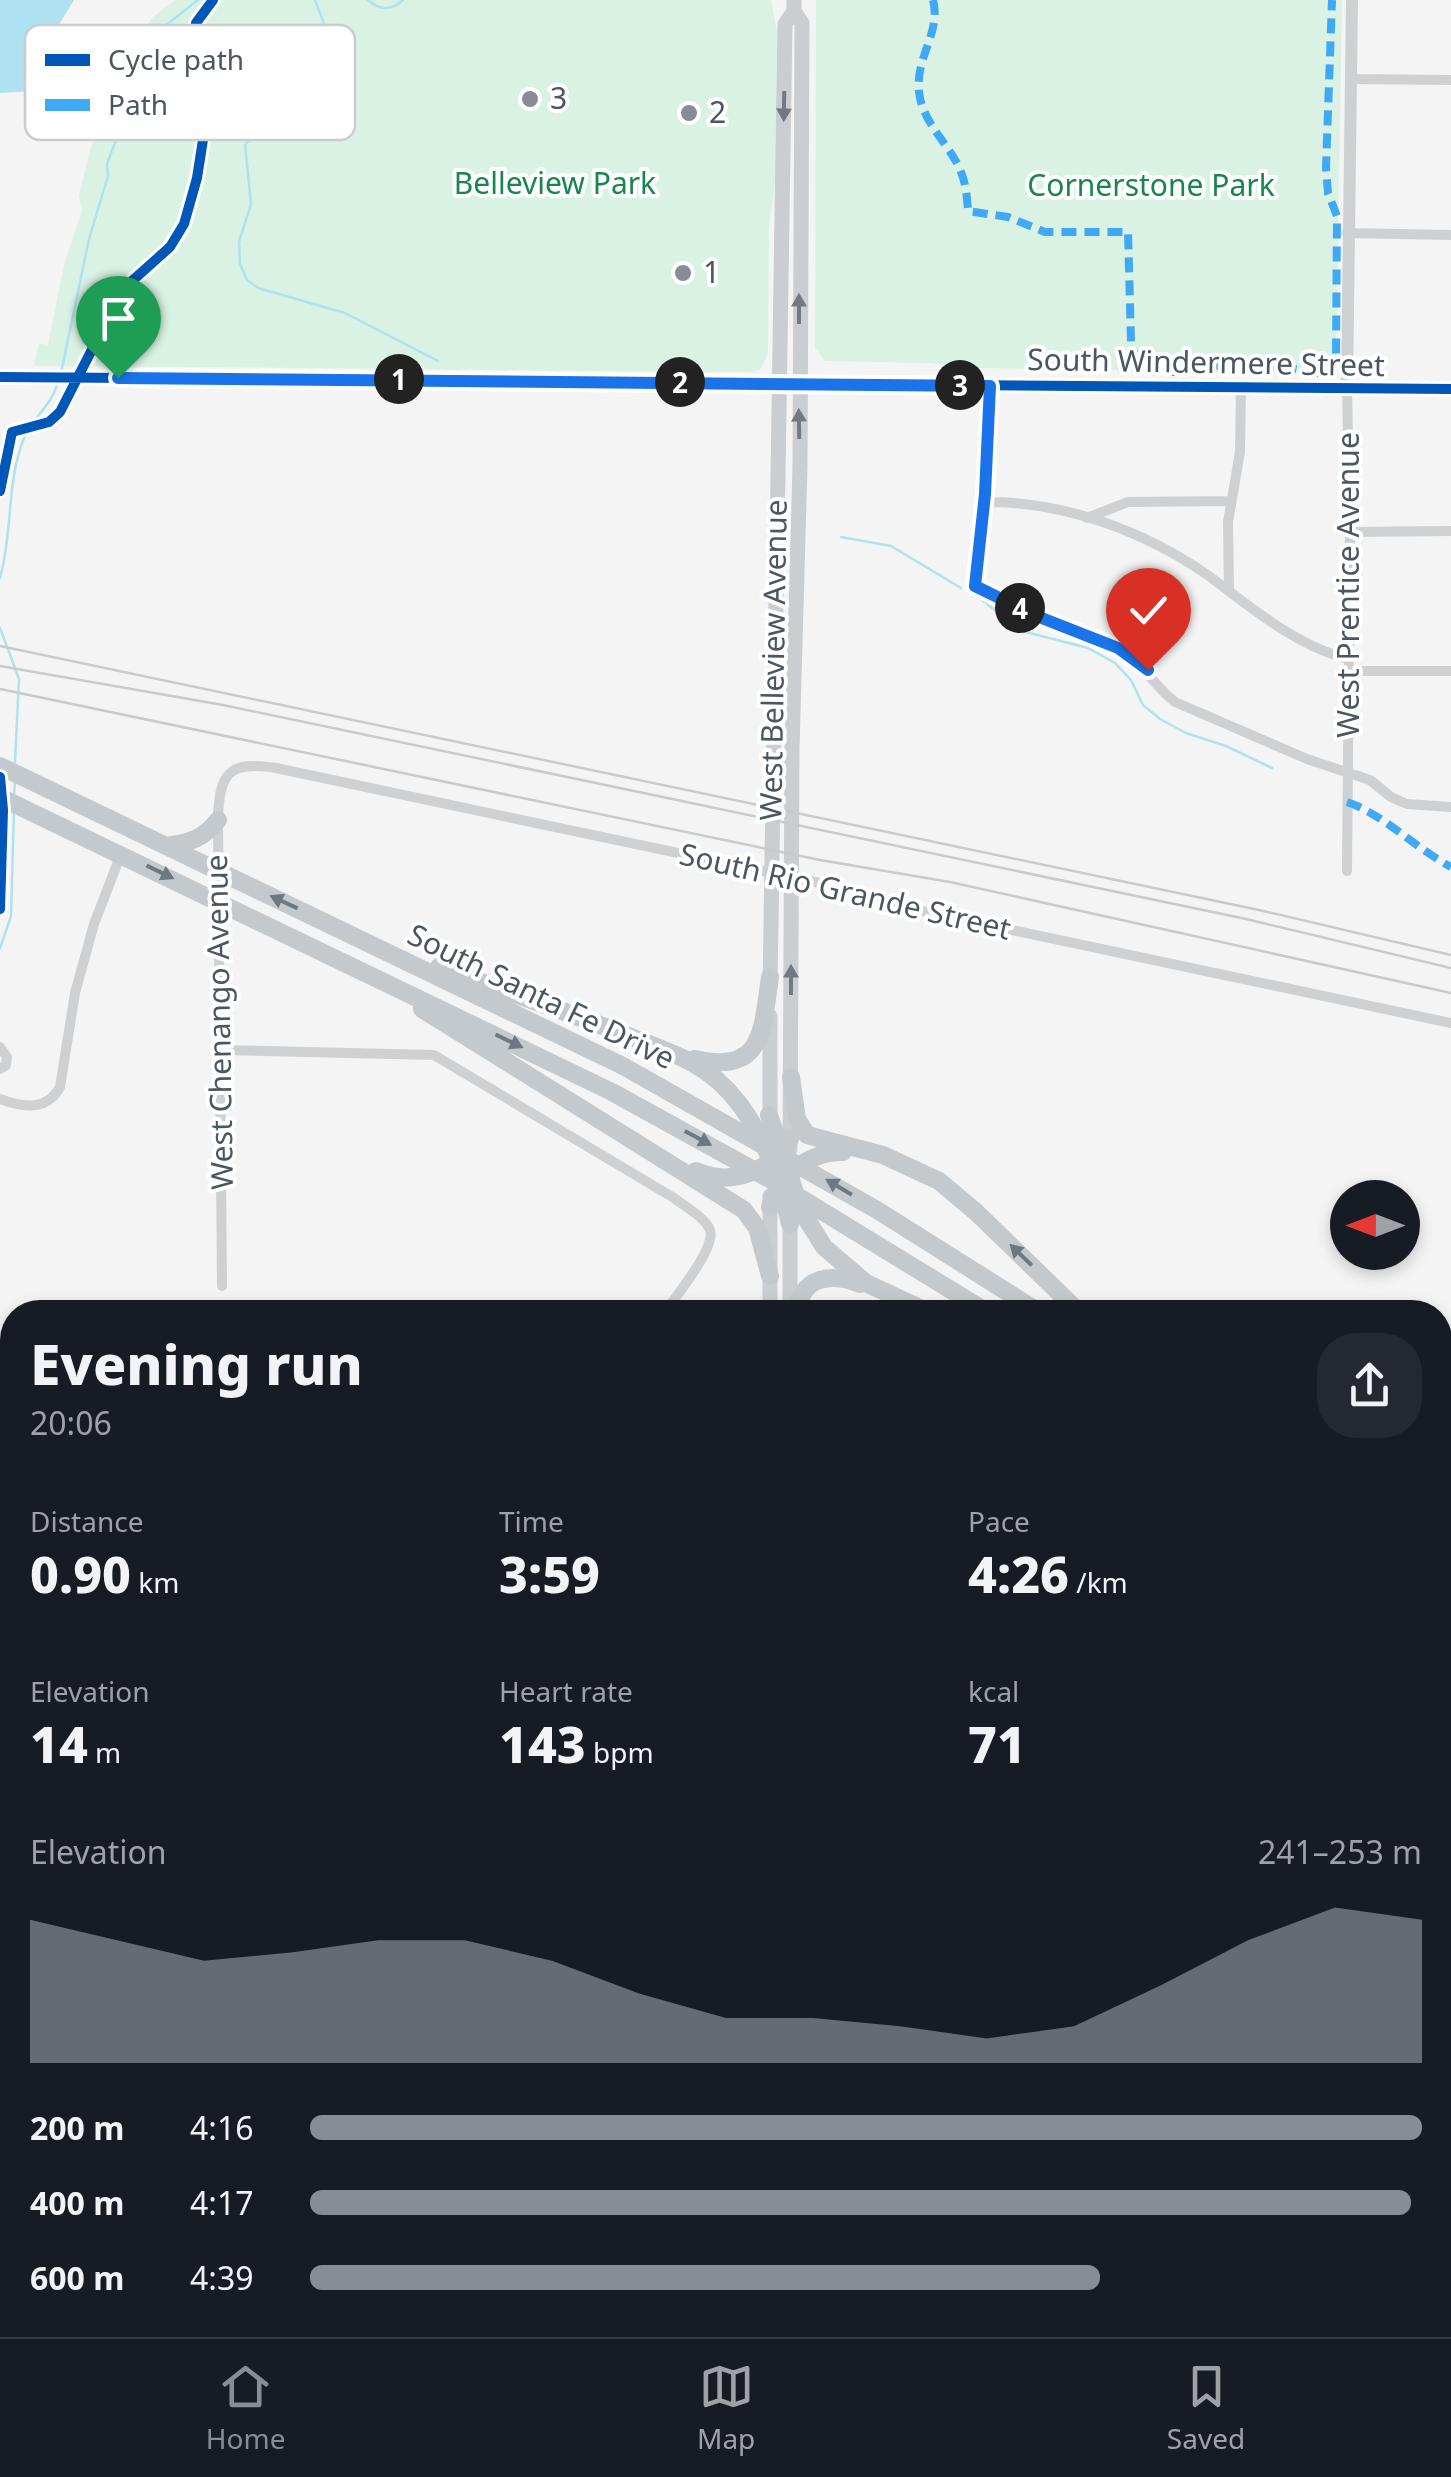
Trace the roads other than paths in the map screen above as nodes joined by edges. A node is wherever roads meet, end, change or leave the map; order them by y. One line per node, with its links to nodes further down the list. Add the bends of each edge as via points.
1 (1352, 0): 3 (street, West Prentice Avenue)
2 (794, 6): 8 (main road, West Belleview Avenue, via 785,24)
3 (1351, 80): 4 (street); 5 (street, West Prentice Avenue)
4 (1451, 80)
5 (1347, 233): 6 (street); 11 (street, West Prentice Avenue)
6 (1451, 234)
7 (0, 377): 8 (street, South Windermere Street)
8 (790, 382): 9 (street, South Windermere Street); 34 (main road, West Belleview Avenue, via 772,713); 40 (main road, West Belleview Avenue, one-way to 8, via 800,466)
9 (990, 386): 10 (street, South Windermere Street); 14 (street)
10 (1241, 387): 11 (street, South Windermere Street); 13 (street, via 1240,452)
11 (1348, 390): 12 (street, South Windermere Street); 16 (street, West Prentice Avenue)
12 (1451, 390)
13 (1230, 501): 15 (street, via 1128,502); 18 (street)
14 (984, 502): 15 (street, via 1033,504); 23 (street, via 975,586 1118,648 1175,702)
15 (1087, 518): 18 (street, via 1166,548)
16 (1350, 532): 17 (street); 19 (street, West Prentice Avenue)
17 (1451, 532)
18 (1229, 591): 19 (street)
19 (1349, 665): 20 (street); 23 (street, West Prentice Avenue)
20 (1451, 670)
21 (0, 766): 27 (highway, South Santa Fe Drive)
22 (239, 766): 26 (street, West Chenango Avenue, via 224,777); 35 (street, South Rio Grande Street, via 276,768)
23 (1348, 772): 25 (street, via 1407,804); 30 (street, West Prentice Avenue)
24 (0, 796): 28 (highway, South Santa Fe Drive)
25 (1451, 807)
26 (218, 820): 27 (highway, via 193,842); 29 (street, West Chenango Avenue)
27 (167, 846): 29 (highway, South Santa Fe Drive)
28 (122, 854): 31 (highway, South Santa Fe Drive, one-way to 31); 41 (street, via 75,993 60,1088 43,1105)
29 (217, 870): 31 (street, West Chenango Avenue); 32 (highway, South Santa Fe Drive, one-way to 29)
30 (1347, 871)
31 (218, 900): 33 (highway, South Santa Fe Drive); 37 (street, West Chenango Avenue)
32 (350, 933): 38 (highway); 58 (highway, South Santa Fe Drive, one-way to 32, via 623,1066)
33 (326, 954): 44 (highway); 57 (highway, South Santa Fe Drive, one-way to 57, via 612,1092)
34 (770, 977): 38 (highway, via 760,1038 747,1056 721,1064); 42 (main road, West Belleview Avenue)
35 (1451, 1022)
36 (0, 1047): 39 (street, via 7,1057)
37 (222, 1050): 50 (street, West Chenango Avenue); 52 (street, via 434,1055 701,1218 710,1246)
38 (675, 1055): 43 (highway, via 708,1072)
39 (0, 1069)
40 (791, 1078): 43 (main road, West Belleview Avenue); 46 (highway, via 800,1129 810,1137 897,1160)
41 (0, 1099)
42 (770, 1115): 43 (highway)
43 (781, 1151): 44 (highway, via 749,1174 722,1178); 45 (highway); 45 (main road, West Belleview Avenue); 47 (main road, West Belleview Avenue)
44 (659, 1154): 49 (highway, via 748,1214)
45 (785, 1180): 46 (highway, via 816,1156 848,1152 913,1169); 47 (highway); 48 (highway); 51 (highway, via 824,1247 850,1272)
46 (955, 1194): 59 (highway, one-way to 46)
47 (770, 1206): 49 (main road, West Belleview Avenue)
48 (790, 1224): 54 (main road)
49 (770, 1276): 53 (main road, West Belleview Avenue)
50 (222, 1286)
51 (895, 1298): 55 (highway, via 828,1277 816,1280); 56 (highway)
52 (673, 1300)
53 (770, 1300)
54 (793, 1300)
55 (799, 1300)
56 (900, 1300)
57 (968, 1300)
58 (1020, 1300)
59 (1066, 1300)

